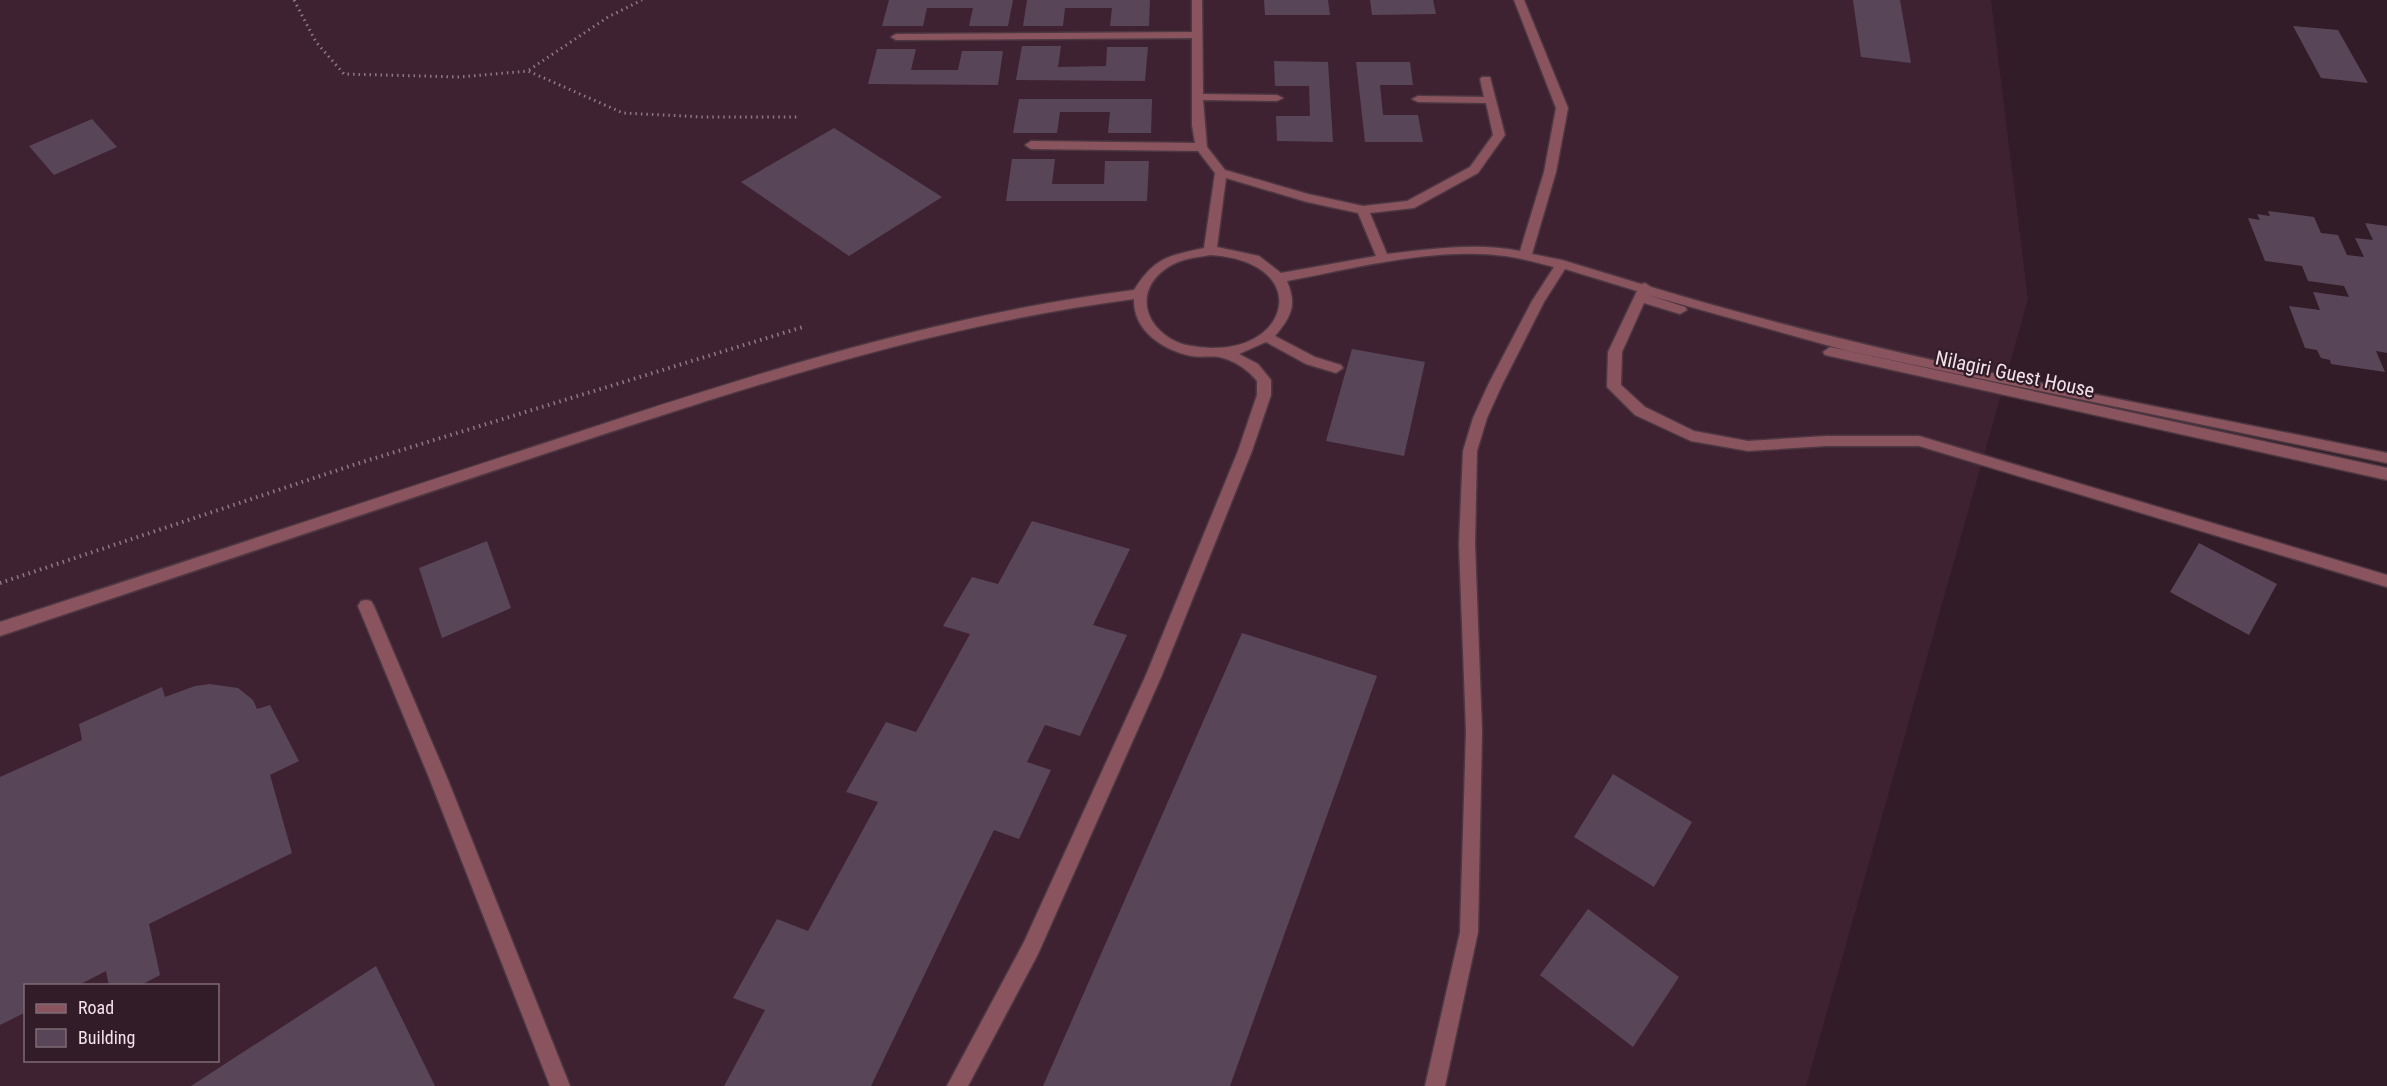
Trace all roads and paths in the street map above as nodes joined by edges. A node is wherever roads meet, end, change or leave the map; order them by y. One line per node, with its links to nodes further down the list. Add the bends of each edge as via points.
1 (294, 0): 7 (path, via 316,42 344,74 460,77)
2 (642, 0): 7 (path, via 608,17)
3 (1197, 0): 5 (street)
4 (1519, 0): 19 (street, via 1562,108 1550,172)
5 (1198, 35): 6 (street); 9 (street)
6 (896, 37)
7 (528, 71): 13 (path, via 623,113)
8 (1486, 79): 12 (street)
9 (1198, 98): 10 (street); 15 (street)
10 (1277, 98)
11 (1418, 99): 12 (street)
12 (1490, 100): 17 (street, via 1499,135 1474,170 1410,205)
13 (798, 117)
14 (1031, 146): 15 (street)
15 (1201, 147): 16 (street)
16 (1221, 173): 17 (street); 18 (street)
17 (1363, 210): 20 (street)
18 (1210, 250): 22 (street, via 1250,258); 24 (street, via 1191,252 1156,268 1144,280)
19 (1525, 256): 20 (street, via 1482,250); 21 (street)
20 (1383, 259): 22 (street)
21 (1562, 264): 23 (street); 37 (street, via 1500,375 1479,418 1470,451 1467,544 1474,731 1468,932)
22 (1279, 278): 26 (street, via 1286,293 1286,309 1280,324)
23 (1642, 292): 29 (street, Nilagiri Guest House, via 1848,346); 30 (street, Nilagiri Guest House, via 1862,361); 31 (street, via 1615,352 1614,387 1640,411 1690,436 1748,446 1919,441)
24 (1138, 294): 27 (street, via 1138,310 1159,338 1179,348); 34 (street, via 1032,309 843,354)
25 (806, 327): 32 (path, via 356,464)
26 (1267, 337): 27 (street); 28 (street, via 1311,361)
27 (1225, 353): 36 (street, via 1253,367 1263,380 1264,395 1245,452 1154,675 1031,948)
28 (1336, 368)
29 (2387, 458)
30 (2387, 474)
31 (2387, 581)
32 (0, 583)
33 (366, 606): 35 (street)
34 (0, 629)
35 (560, 1086)
36 (957, 1086)
37 (1435, 1086)

